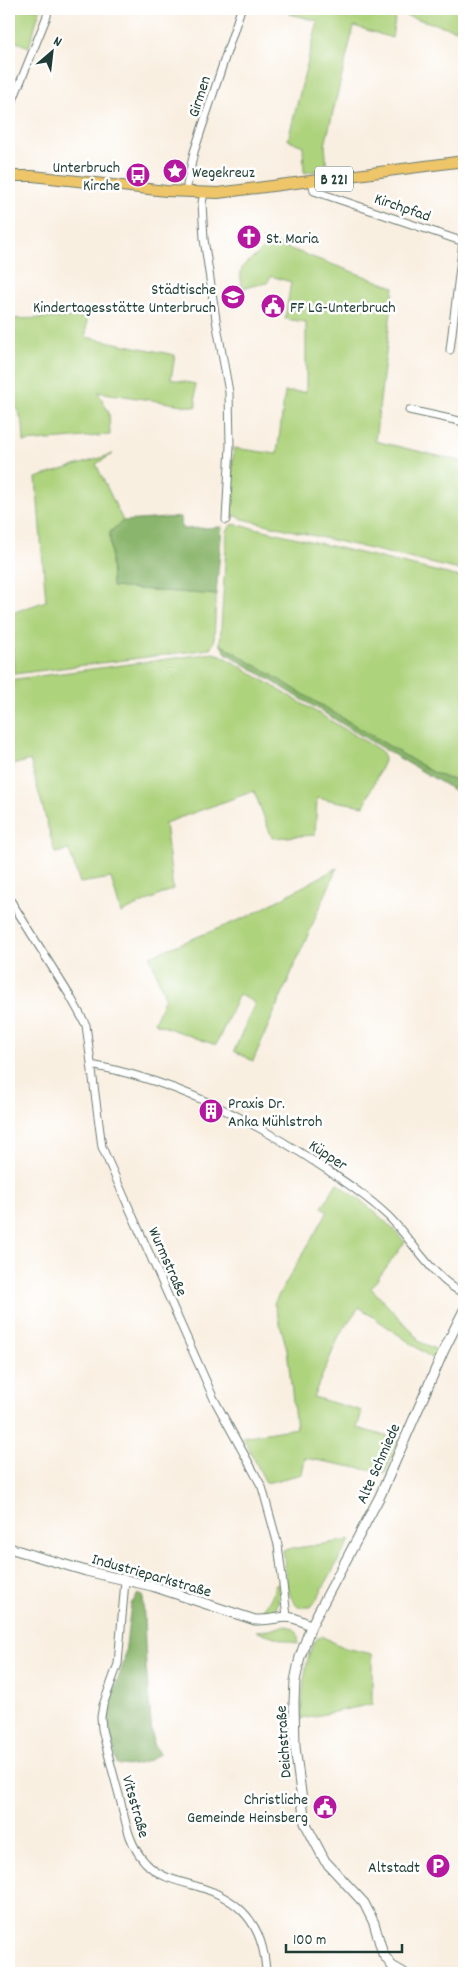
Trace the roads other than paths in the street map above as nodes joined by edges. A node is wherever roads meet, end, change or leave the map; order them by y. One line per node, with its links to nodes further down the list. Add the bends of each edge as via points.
1 (48, 9): 3 (street)
2 (241, 9): 7 (street, Girmen, via 194,152)
3 (9, 110)
4 (464, 161): 6 (main road, B 221)
5 (9, 176): 7 (main road, B 221, via 72,179)
6 (312, 182): 8 (main road, B 221); 9 (street, Kirchpfad, via 314,191)
7 (188, 192): 8 (main road, B 221)
8 (204, 193): 13 (street, via 204,239 216,326 230,392)
9 (464, 242): 10 (street, Kirchpfad)
10 (450, 350)
11 (409, 410): 12 (street)
12 (464, 422)
13 (226, 520)
14 (9, 898): 15 (street, Wurmstraße, via 86,1025)
15 (91, 1065): 16 (street, Küpper, via 156,1080 232,1113 288,1144 353,1187 389,1216 447,1284); 20 (street, Wurmstraße, via 102,1147 214,1398 262,1487 278,1545)
16 (464, 1294)
17 (464, 1310): 21 (street, Alte Schmiede, via 380,1496)
18 (9, 1548): 19 (street, Industrieparkstraße)
19 (125, 1580): 20 (street, Industrieparkstraße, via 255,1620); 22 (street, Vitsstraße, via 118,1664 100,1717 133,1846 155,1871 220,1895 242,1910 260,1939)
20 (287, 1616): 21 (street)
21 (311, 1626): 23 (street, Deichstraße, via 300,1657 294,1702 298,1776 306,1823 325,1861 364,1903 374,1922 383,1954 392,1966)
22 (266, 1973)
23 (404, 1973)

